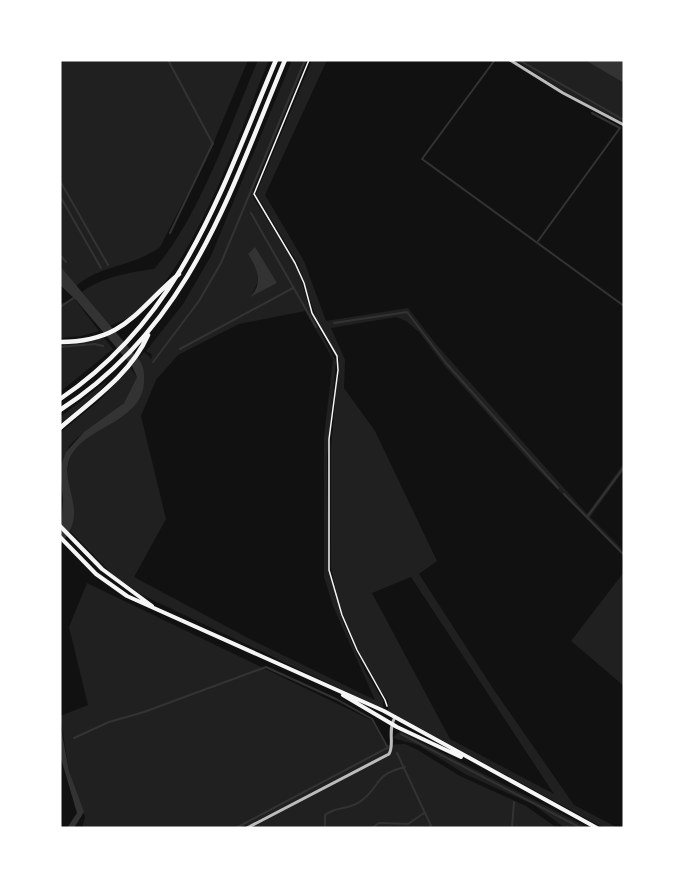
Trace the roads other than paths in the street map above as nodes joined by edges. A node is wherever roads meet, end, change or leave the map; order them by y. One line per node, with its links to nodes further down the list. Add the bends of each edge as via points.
1 (276, 60): 5 (highway)
2 (285, 60): 7 (highway, via 202,254)
3 (510, 60): 4 (street)
4 (624, 126)
5 (183, 270): 6 (highway, via 124,325 102,335); 8 (highway, via 117,353)
6 (60, 342)
7 (141, 345): 9 (highway); 10 (highway, via 102,393)
8 (60, 399)
9 (60, 410)
10 (60, 428)
11 (60, 526): 13 (main road, via 118,583)
12 (60, 537): 13 (main road, via 113,587)
13 (161, 611): 14 (main road)
14 (334, 689): 15 (main road); 16 (main road)
15 (395, 717): 16 (street); 17 (main road)
16 (391, 724): 17 (main road); 18 (street, via 392,750 388,754)
17 (480, 766): 19 (main road)
18 (246, 828)
19 (597, 828)

